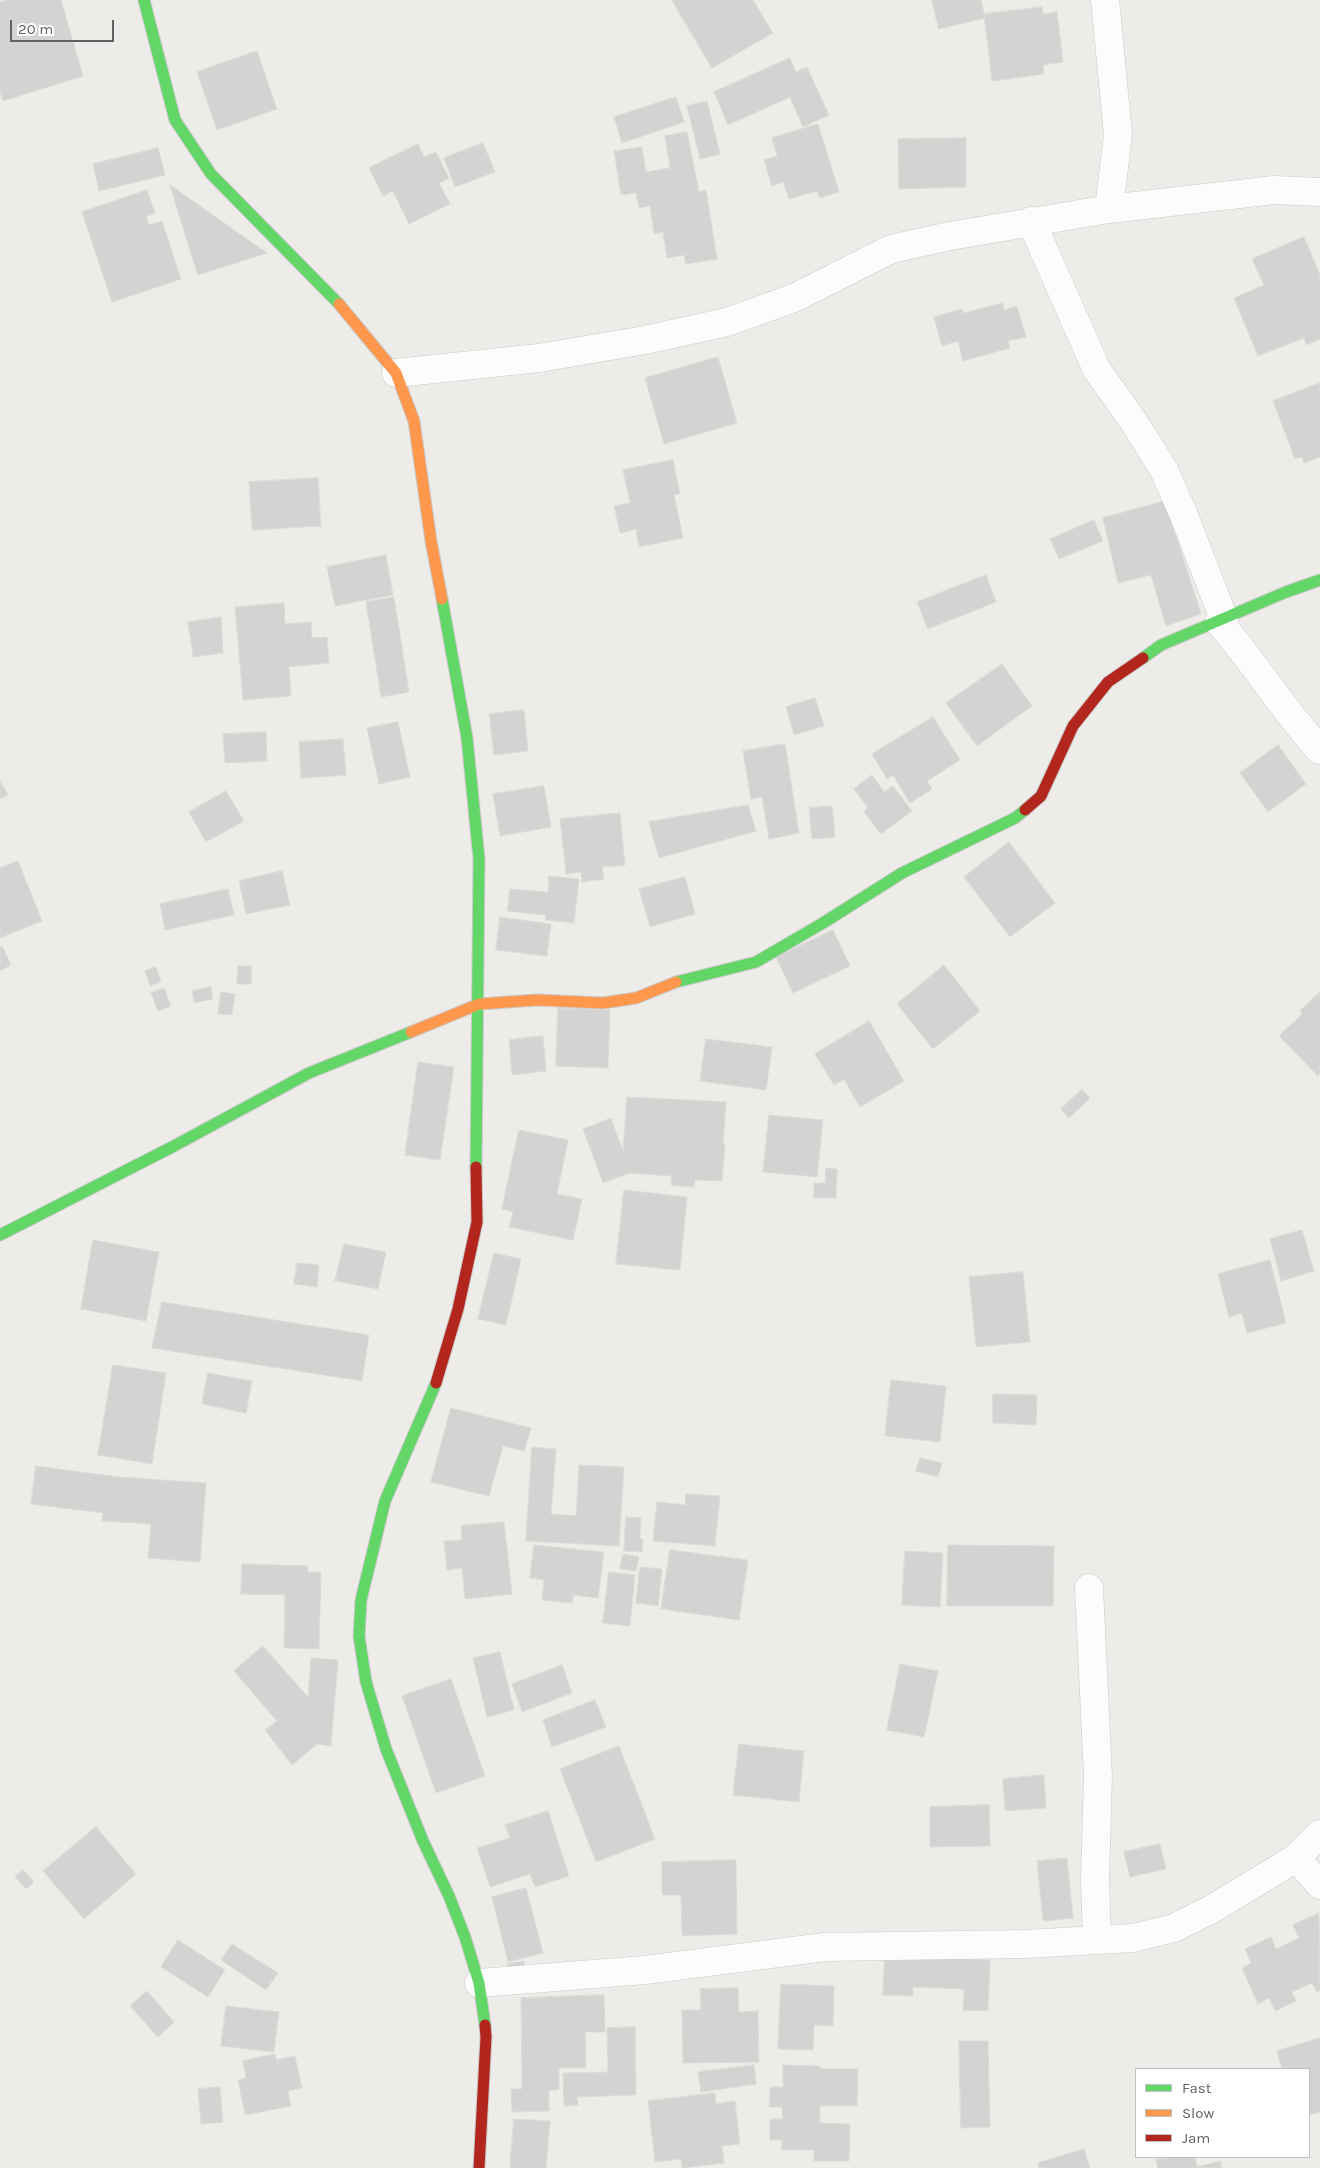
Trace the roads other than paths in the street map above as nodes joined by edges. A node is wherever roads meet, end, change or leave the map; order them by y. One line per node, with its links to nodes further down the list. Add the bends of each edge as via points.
1 (144, 0): 6 (street, via 175,120 211,174 346,311)
2 (1105, 0): 4 (street, via 1118,134)
3 (1320, 192): 4 (street, via 1274,190)
4 (1109, 209): 5 (street)
5 (1031, 221): 6 (street, via 891,249 794,298 728,322 539,358); 8 (street, via 1097,370 1164,470 1184,513)
6 (396, 373): 10 (street, via 414,421 430,541 467,738 479,859)
7 (1320, 580): 8 (street)
8 (1221, 621): 9 (street); 10 (street, via 1161,645 1108,682 1073,726 1041,796 1015,818 902,873 756,962 684,979 620,1001 537,1000)
9 (1320, 750)
10 (478, 1004): 11 (street, via 309,1073); 17 (street, via 477,1222 458,1309 435,1385 385,1501 361,1600 359,1636 366,1682 386,1749 456,1912)
11 (0, 1235)
12 (1089, 1588): 16 (street, via 1098,1776)
13 (1320, 1834): 14 (street)
14 (1296, 1858): 15 (street); 16 (street, via 1174,1928 1133,1938)
15 (1320, 1885)
16 (1097, 1940): 17 (street, via 825,1947 645,1970)
17 (479, 1983): 18 (street, via 486,2037)
18 (479, 2168)

